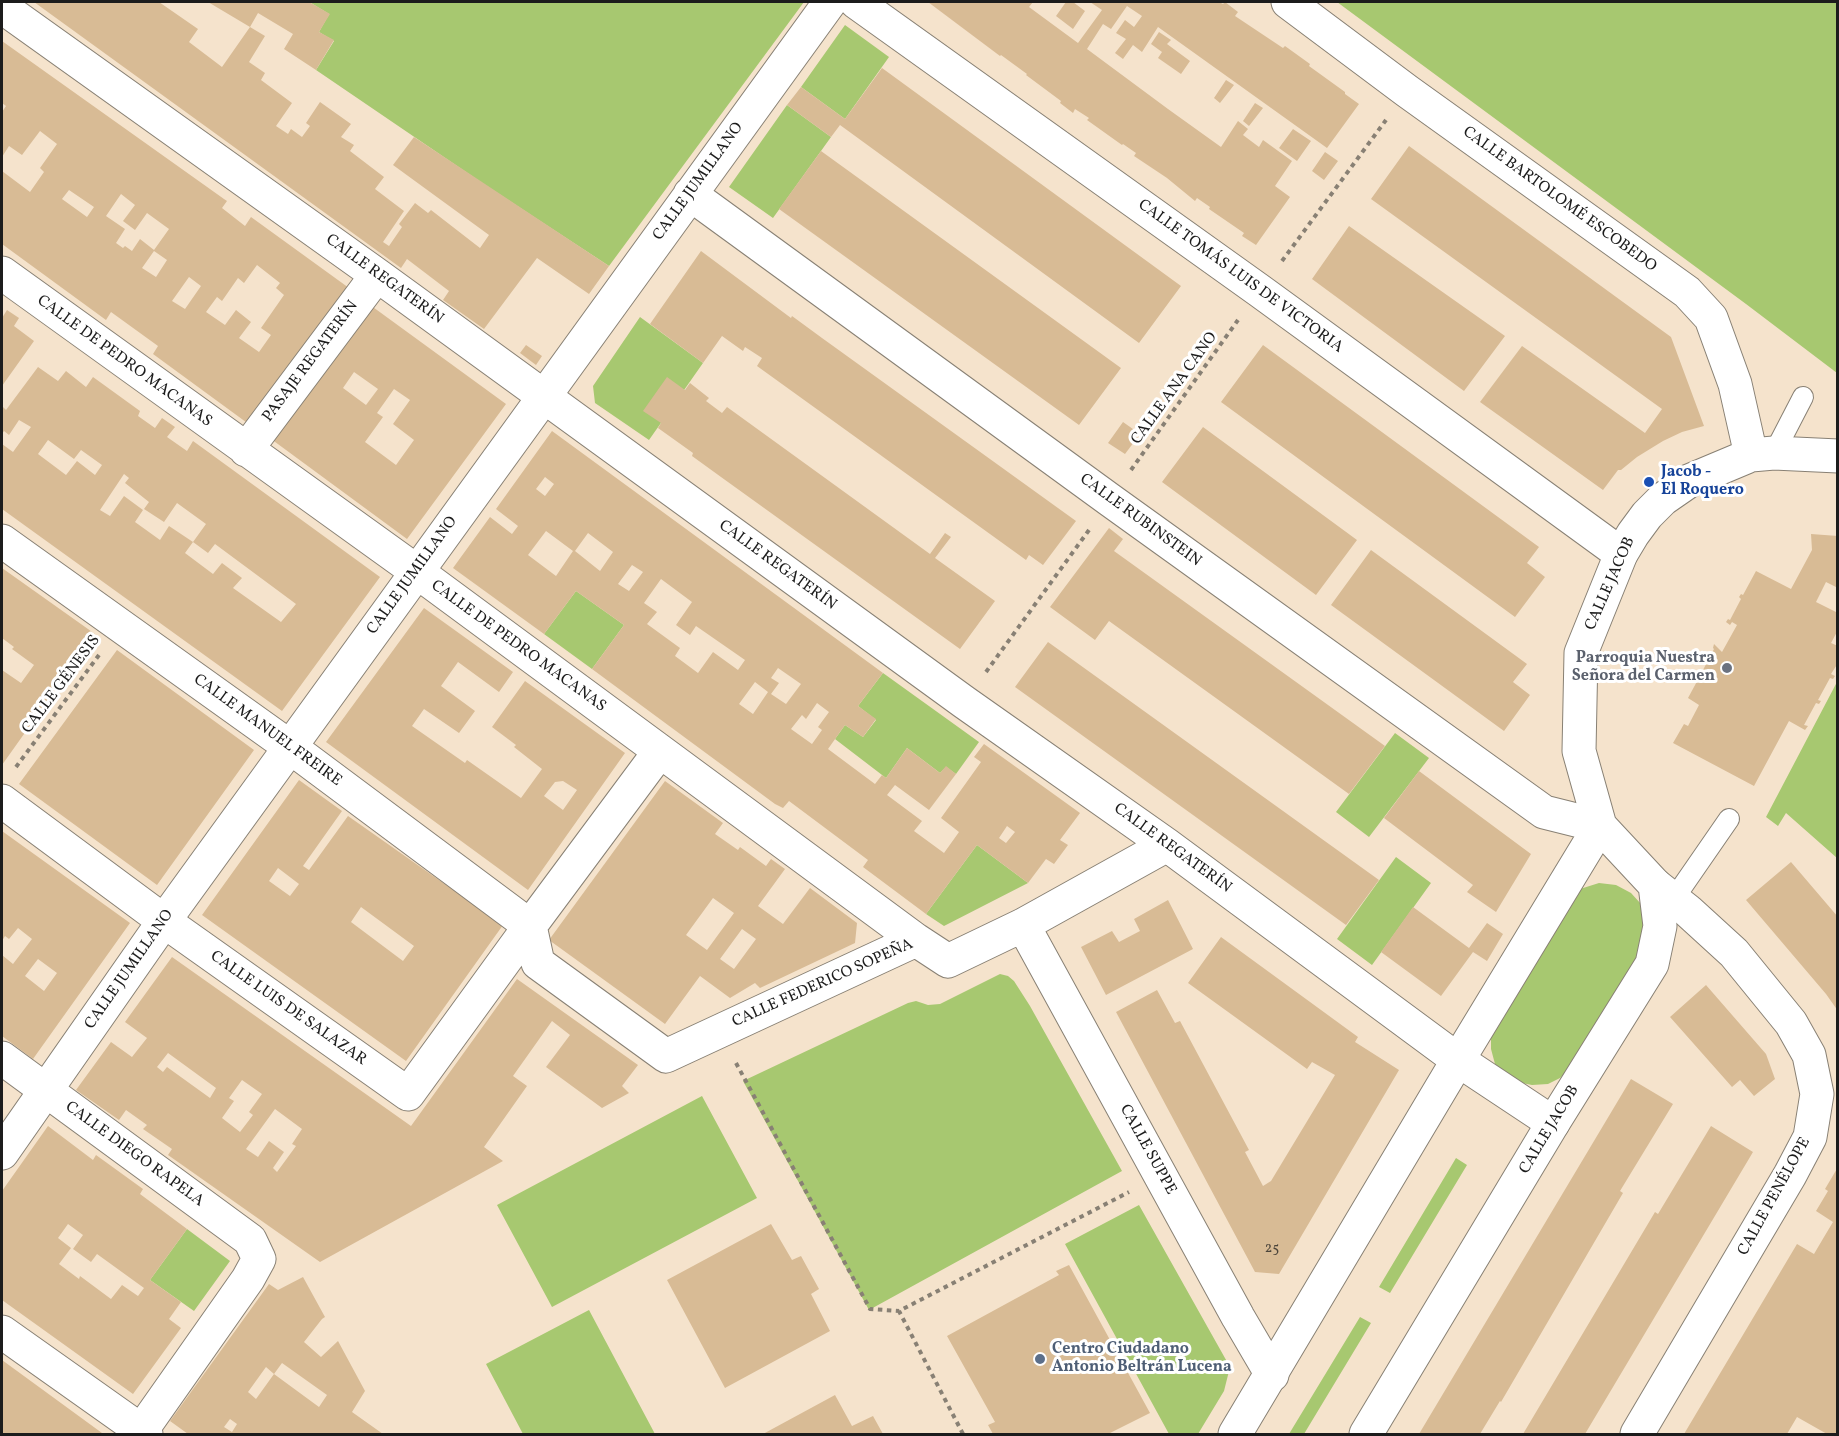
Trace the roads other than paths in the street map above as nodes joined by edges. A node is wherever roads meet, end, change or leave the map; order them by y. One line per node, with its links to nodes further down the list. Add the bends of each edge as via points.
1 (830, 2): 5 (street, CALLE JUMILLANO)
2 (856, 2): 14 (street, CALLE TOMÁS LUIS DE VICTORIA)
3 (1288, 2): 11 (street, CALLE BARTOLOMÉ ESCOBEDO, via 1687,292 1712,318)
4 (2, 7): 7 (street, CALLE REGATERÍN)
5 (690, 194): 8 (street, CALLE JUMILLANO); 20 (street, CALLE RUBINSTEIN, via 1544,812)
6 (2, 273): 10 (street, CALLE DE PEDRO MACANAS)
7 (377, 274): 8 (street, CALLE REGATERÍN); 10 (street, PASAJE REGATERÍN)
8 (545, 397): 15 (street, CALLE JUMILLANO); 21 (street, CALLE REGATERÍN)
9 (1803, 397): 11 (lane)
10 (246, 450): 15 (street, CALLE DE PEDRO MACANAS)
11 (1762, 454): 12 (street, CALLE JACOB); 14 (street, CALLE JACOB, via 1689,481 1647,515)
12 (1838, 456)
13 (2, 541): 16 (street, CALLE MANUEL FREIRE)
14 (1621, 554): 20 (street, CALLE JACOB, via 1581,653 1579,751)
15 (416, 571): 16 (street, CALLE JUMILLANO); 17 (street, CALLE DE PEDRO MACANAS)
16 (290, 747): 23 (street, CALLE JUMILLANO); 25 (street, CALLE MANUEL FREIRE)
17 (660, 751): 25 (street); 26 (street, CALLE DE PEDRO MACANAS)
18 (2, 801): 23 (street, CALLE LUIS DE SALAZAR)
19 (1729, 819): 22 (lane)
20 (1600, 826): 22 (street, CALLE JACOB); 28 (street)
21 (1167, 845): 24 (street, CALLE FEDERICO SOPEÑA); 28 (street, CALLE REGATERÍN)
22 (1664, 893): 30 (street, CALLE JACOB, via 1652,964); 37 (street, CALLE PENÉLOPE, via 1734,953 1791,1023 1809,1055 1818,1094 1810,1137 1790,1175)
23 (164, 921): 25 (street, CALLE LUIS DE SALAZAR, via 408,1094); 29 (street, CALLE JUMILLANO)
24 (1023, 925): 26 (street, CALLE FEDERICO SOPEÑA, via 948,962); 33 (street, CALLE SUPPE)
25 (530, 926): 26 (street, CALLE FEDERICO SOPEÑA, via 538,963 666,1056)
26 (916, 940)
27 (2, 1058): 29 (street, CALLE DIEGO RAPELA)
28 (1458, 1060): 30 (street, CALLE REGATERÍN); 33 (street)
29 (46, 1090): 31 (street, CALLE JUMILLANO); 34 (street, CALLE DIEGO RAPELA, via 250,1240 259,1259)
30 (1553, 1123): 36 (street, CALLE JACOB)
31 (2, 1153)
32 (2, 1332): 34 (street)
33 (1272, 1375): 35 (street)
34 (142, 1433)
35 (1235, 1434)
36 (1366, 1434)
37 (1637, 1434)

